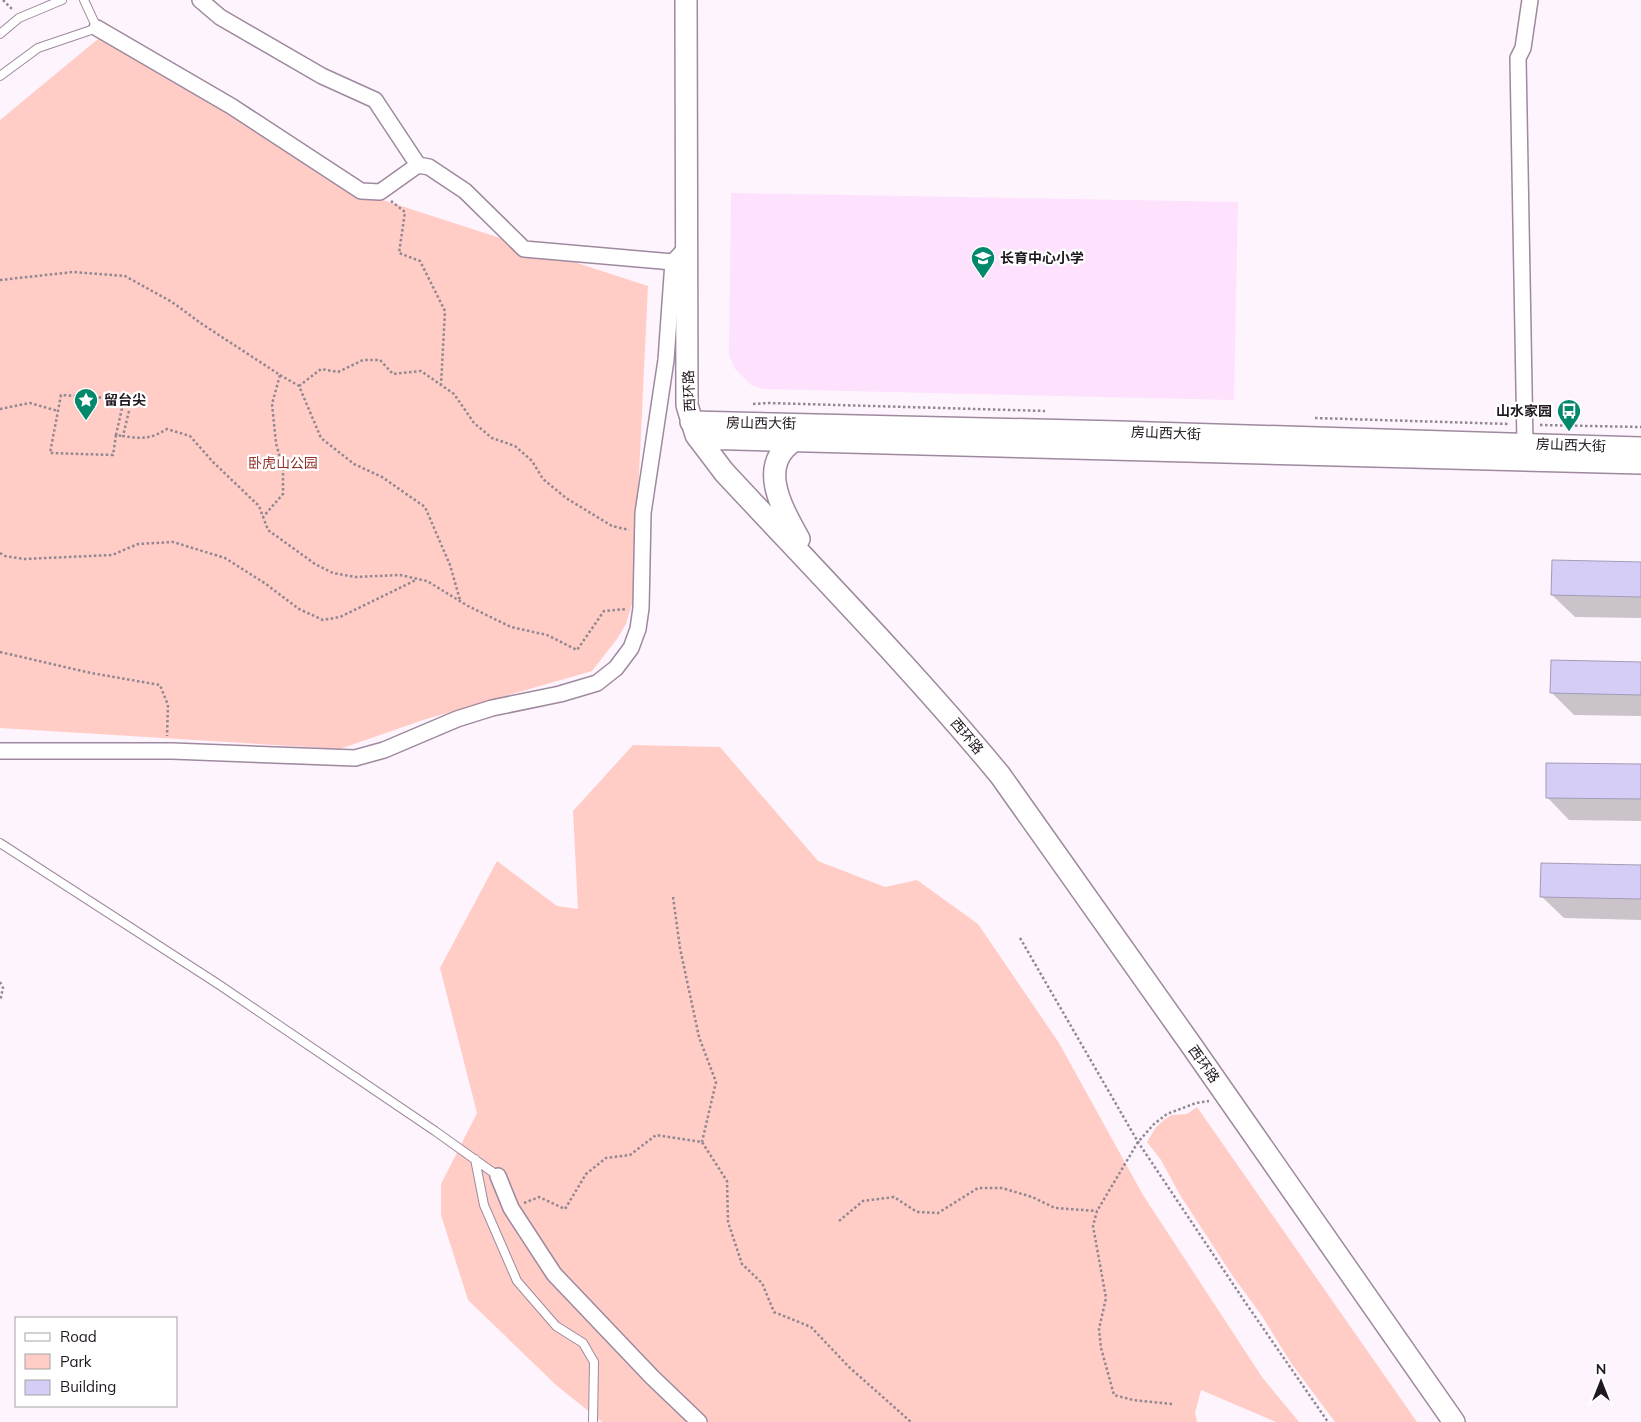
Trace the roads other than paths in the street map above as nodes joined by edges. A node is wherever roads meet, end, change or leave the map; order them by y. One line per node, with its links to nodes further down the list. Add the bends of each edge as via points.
1 (62, 0): 8 (lane, via 19,18)
2 (84, 0): 7 (lane)
3 (200, 0): 10 (street, via 220,17 322,76 375,100)
4 (686, 0): 11 (main road, 西环路)
5 (696, 0): 13 (main road, 西环路, via 698,404)
6 (1530, 0): 15 (street, via 1523,48 1518,58)
7 (97, 28): 9 (lane, via 38,48); 10 (street, via 231,106 361,191 380,192)
8 (0, 34)
9 (0, 76)
10 (418, 165): 12 (street, via 429,167 465,191 524,249)
11 (688, 246): 12 (street); 13 (main road, 西环路, via 688,405)
12 (672, 262): 19 (street, via 666,360 643,513 638,629 631,648 616,668 597,683 492,708 355,758 166,751)
13 (701, 430): 14 (main road, 房山西大街); 15 (main road, 房山西大街); 18 (main road, 西环路); 25 (main road, 西环路, via 724,472 967,735 1000,776)
14 (795, 440): 17 (main road, 房山西大街); 18 (main road, via 779,456 775,481 780,504)
15 (1525, 443): 16 (main road, 房山西大街)
16 (1641, 448)
17 (1641, 463)
18 (799, 539): 26 (main road, 西环路, via 965,719 1022,791)
19 (0, 751)
20 (0, 842): 21 (lane, via 218,984)
21 (475, 1159): 22 (lane); 23 (lane, via 484,1205 516,1281 556,1326 584,1343 594,1362)
22 (498, 1176): 24 (street, via 511,1208 554,1274)
23 (593, 1422)
24 (699, 1422)
25 (1454, 1422)
26 (1465, 1422)

